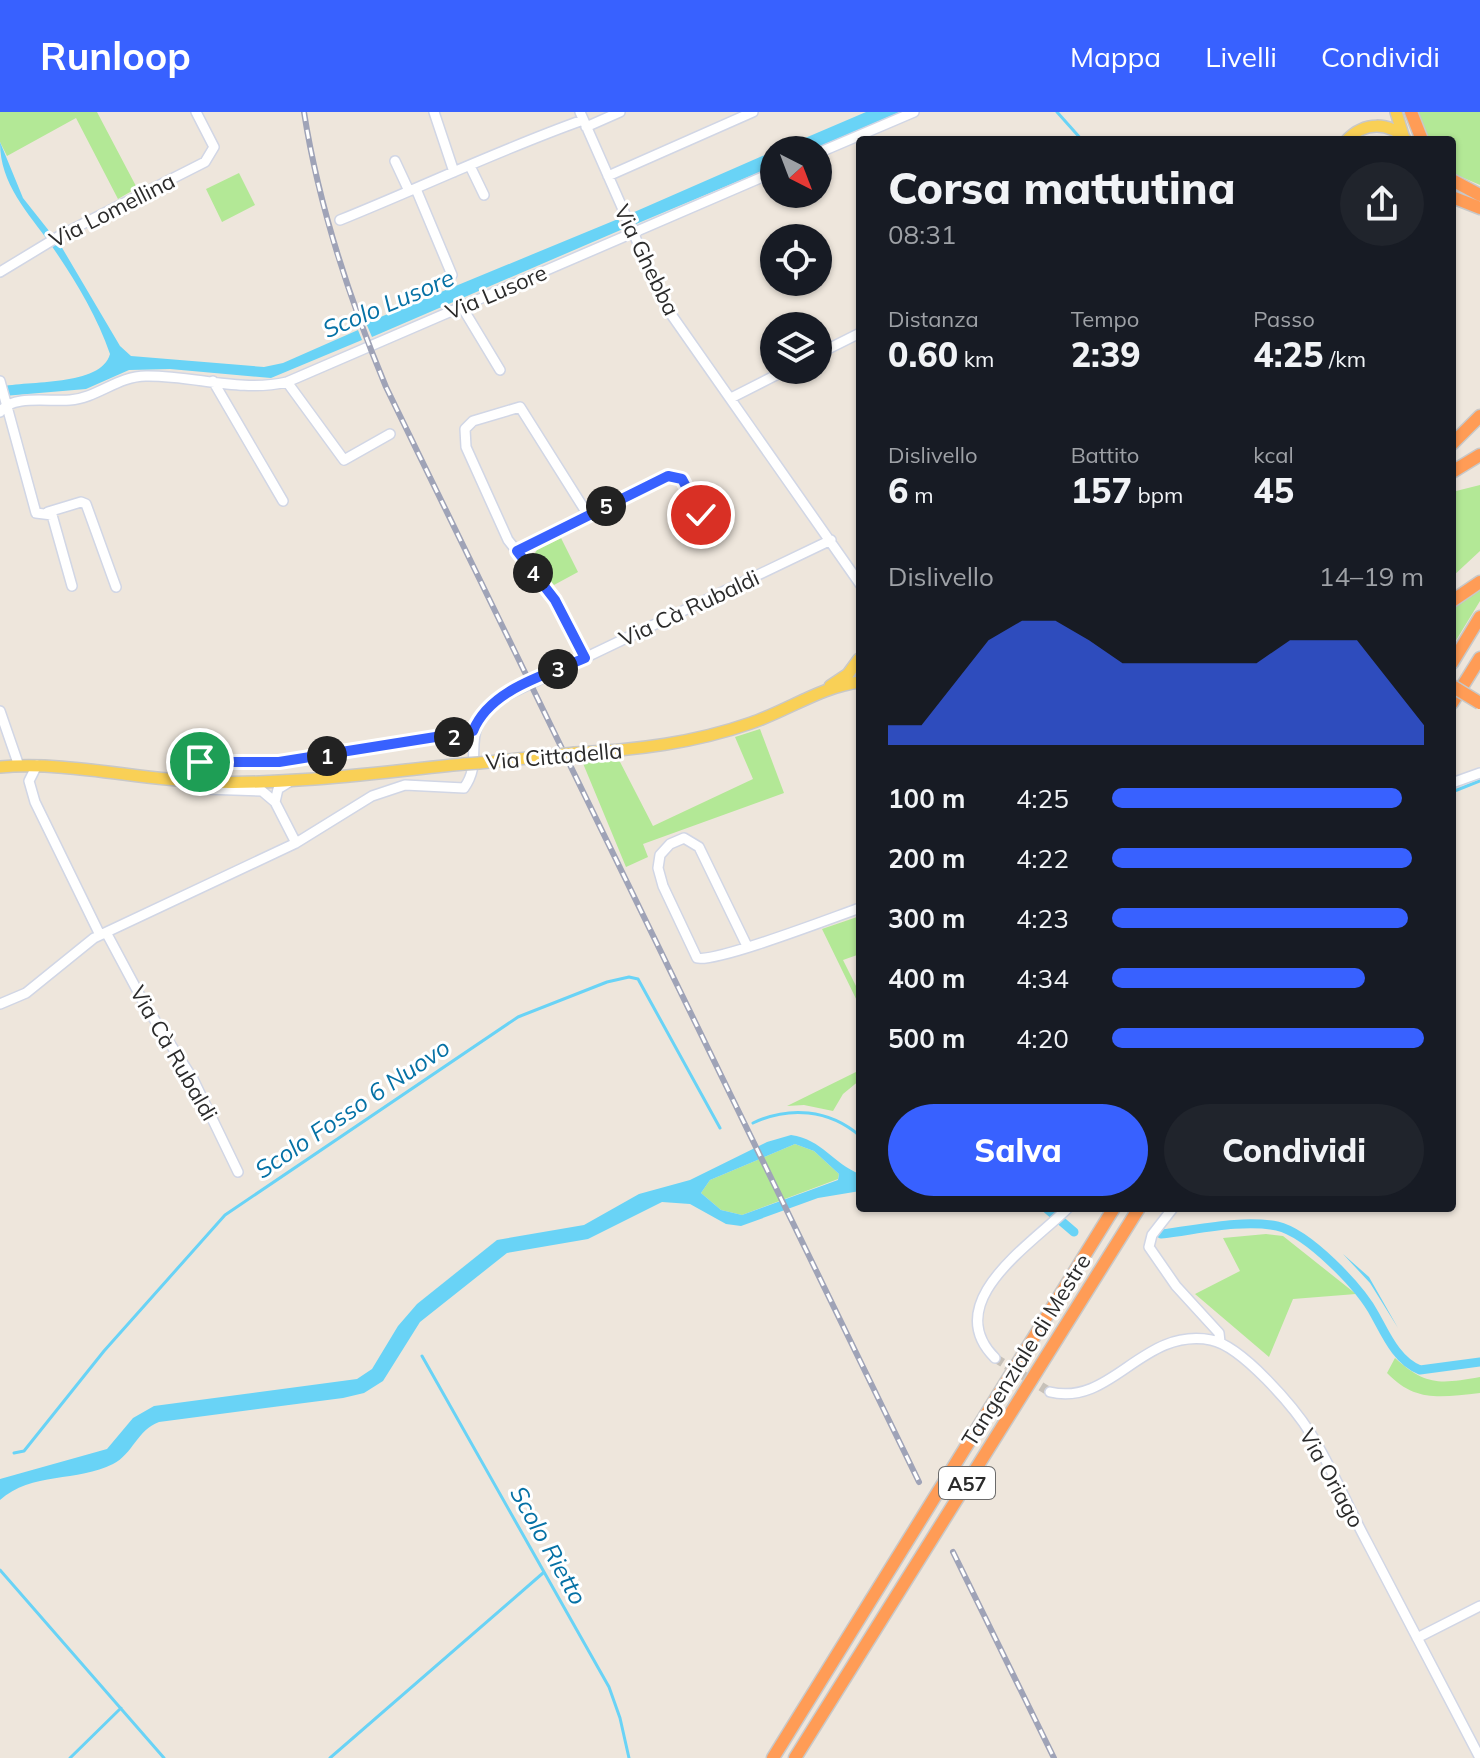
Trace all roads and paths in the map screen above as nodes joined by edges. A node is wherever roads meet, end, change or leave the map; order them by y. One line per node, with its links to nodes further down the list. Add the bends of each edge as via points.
1 (196, 112): 29 (street, Via Lomellina, via 212,142 213,154 205,162)
2 (434, 112): 20 (street)
3 (620, 112): 9 (street)
4 (753, 112): 21 (street)
5 (914, 112): 11 (street)
6 (1381, 112): 10 (main road)
7 (1396, 112): 14 (main road)
8 (1411, 112): 15 (highway)
9 (583, 120): 19 (street, via 523,140); 21 (street, Via Ghebba)
10 (1360, 129): 12 (main road); 13 (main road, via 1387,127)
11 (858, 136)
12 (1352, 136)
13 (1401, 136)
14 (1403, 136)
15 (1420, 136)
16 (856, 137): 17 (street)
17 (832, 147)
18 (395, 161): 23 (street)
19 (470, 166): 20 (street); 24 (street)
20 (454, 172): 23 (street)
21 (608, 176): 28 (street, Via Ghebba)
22 (760, 178): 28 (street, Via Lusore)
23 (413, 190): 27 (street); 30 (street)
24 (484, 195)
25 (1463, 197): 26 (highway)
26 (1480, 208)
27 (340, 220)
28 (632, 232): 31 (street, Via Lusore); 39 (street, Via Ghebba, via 666,307)
29 (0, 272)
30 (452, 275)
31 (462, 307): 34 (street); 37 (street, Via Lusore)
32 (856, 335): 33 (street)
33 (832, 347)
34 (500, 370)
35 (213, 381): 37 (street, Via Lusore, via 258,387); 40 (street, Via Lusore, via 143,376 82,398); 46 (street)
36 (0, 382): 40 (street)
37 (287, 382): 42 (street, via 344,460)
38 (760, 383): 39 (street)
39 (731, 398): 50 (street, Via Ghebba)
40 (3, 406): 47 (street, via 36,513)
41 (1480, 416): 43 (highway)
42 (390, 434)
43 (1456, 440)
44 (1480, 455): 45 (highway)
45 (1456, 470)
46 (283, 501)
47 (48, 512): 54 (street); 55 (street, via 86,504)
48 (588, 515): 49 (street, via 673,476 682,479); 51 (street); 51 (street, via 523,410 515,406 473,421 463,434 466,447)
49 (701, 515)
50 (831, 540): 52 (street, Via Ghebba); 59 (street, Via Cà Rubaldi)
51 (517, 551): 59 (street, via 555,600)
52 (856, 578)
53 (1480, 582): 56 (highway)
54 (72, 586)
55 (116, 587)
56 (1456, 598)
57 (1480, 617): 58 (highway)
58 (1456, 656)
59 (585, 658): 69 (street, Via Cà Rubaldi, via 501,698 483,711)
60 (1480, 658): 62 (highway)
61 (856, 665): 65 (main road, Via Cittadella)
62 (1474, 674): 66 (highway)
63 (856, 683): 65 (main road, Via Cittadella)
64 (1456, 688): 67 (highway, bridge)
65 (820, 693): 75 (main road, Via Cittadella, bridge, via 704,737 651,747)
66 (1456, 698)
67 (1480, 703)
68 (0, 711): 71 (street)
69 (473, 731): 72 (street, via 279,762); 79 (street, via 464,788 387,789)
70 (37, 765): 71 (main road, Via Cittadella); 76 (main road, Via Cittadella); 81 (street, Via Cà Rubaldi, via 30,788)
71 (19, 766): 73 (main road, Via Cittadella)
72 (187, 766)
73 (0, 767)
74 (1480, 773): 77 (street)
75 (292, 780): 76 (main road, Via Cittadella); 78 (street, via 278,789)
76 (185, 781): 78 (street, via 197,789 259,789)
77 (1456, 782)
78 (275, 802): 79 (street)
79 (296, 843): 81 (street)
80 (856, 909): 82 (street)
81 (104, 934): 83 (street, via 76,950 19,998); 84 (street, Via Cà Rubaldi, via 193,1079)
82 (744, 947): 82 (street, via 699,847 684,838 670,844 660,855 660,877 694,954 703,959)
83 (0, 1004)
84 (238, 1172)
85 (1064, 1212): 90 (street, via 982,1296 977,1325)
86 (1112, 1212): 94 (highway, Tangenziale di Mestre / A57)
87 (1136, 1212): 95 (highway, Tangenziale di Mestre / A57)
88 (1170, 1212): 89 (street, Via Oriago, via 1149,1247 1219,1333)
89 (1220, 1342): 91 (street, via 1174,1340 1086,1392); 93 (street, Via Oriago, via 1260,1375 1311,1434)
90 (995, 1358)
91 (1050, 1392)
92 (1480, 1606): 93 (street)
93 (1417, 1638): 96 (street, Via Oriago)
94 (773, 1758)
95 (795, 1758)
96 (1480, 1758)

